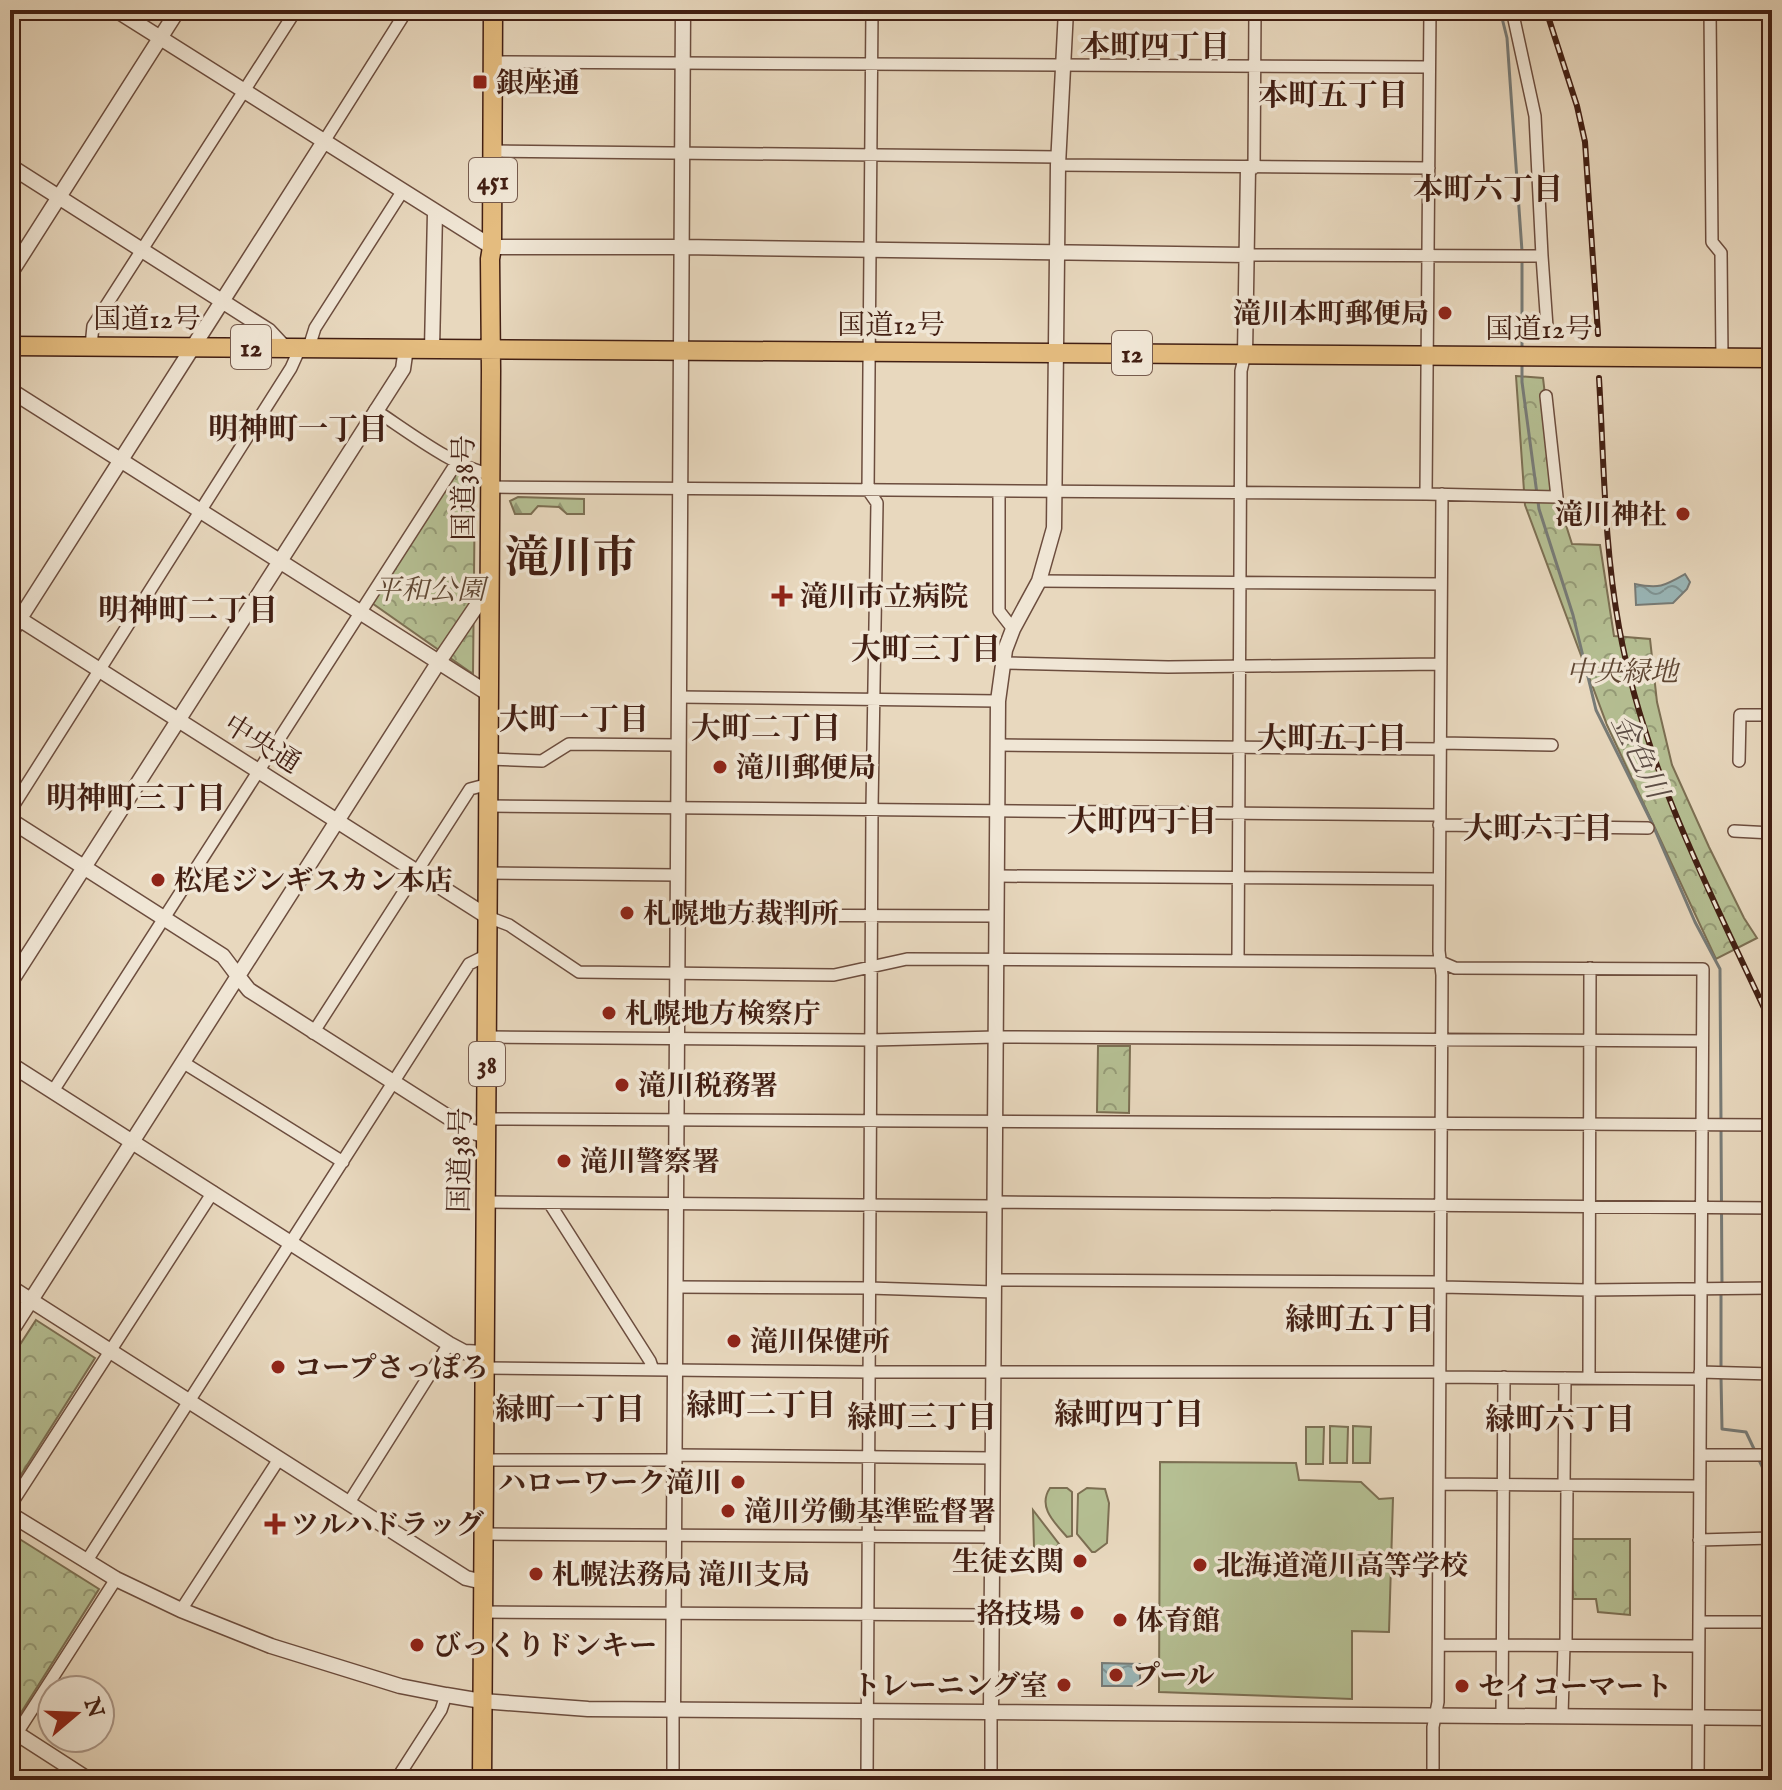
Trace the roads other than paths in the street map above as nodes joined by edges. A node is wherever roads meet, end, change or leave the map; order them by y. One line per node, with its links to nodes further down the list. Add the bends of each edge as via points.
1 (116, 10): 13 (street)
2 (178, 10): 13 (street)
3 (296, 10): 20 (street)
4 (407, 10): 21 (street)
5 (493, 10): 14 (highway, 451)
6 (683, 10): 15 (street)
7 (872, 10): 16 (street)
8 (1066, 10): 17 (street)
9 (1255, 10): 18 (street)
10 (1430, 10): 19 (street)
11 (1512, 10): 39 (street, via 1535,116)
12 (1710, 10): 55 (street, via 1712,242 1721,253)
13 (160, 38): 20 (street); 30 (street)
14 (493, 62): 15 (street); 22 (highway, 451)
15 (682, 62): 16 (street); 23 (street)
16 (872, 64): 17 (street); 24 (street)
17 (1062, 65): 18 (street); 25 (street)
18 (1255, 67): 19 (street); 27 (street)
19 (1429, 67): 28 (street)
20 (244, 92): 21 (street); 34 (street)
21 (323, 143): 29 (street); 41 (street)
22 (493, 151): 23 (street); 32 (highway, 451)
23 (682, 155): 24 (street); 33 (street)
24 (870, 156): 25 (street); 35 (street)
25 (1058, 161): 27 (street); 36 (street)
26 (10, 166): 30 (street)
27 (1251, 168): 28 (street); 37 (street)
28 (1429, 168): 38 (street)
29 (402, 192): 31 (street); 46 (street)
30 (58, 197): 34 (street); 40 (street)
31 (435, 213): 32 (street); 48 (street)
32 (492, 247): 33 (street); 49 (highway, 451)
33 (682, 247): 35 (street); 50 (street)
34 (142, 250): 41 (street); 44 (street, via 93,326)
35 (870, 250): 36 (street); 51 (street)
36 (1058, 254): 37 (street); 52 (street)
37 (1247, 255): 38 (street); 53 (street)
38 (1427, 255): 39 (street); 54 (street)
39 (1542, 256): 42 (street)
40 (10, 274)
41 (222, 301): 45 (street); 46 (street)
42 (1547, 327)
43 (10, 346): 44 (highway, 国道12号 / 12)
44 (91, 346): 45 (highway, 国道12号 / 12)
45 (194, 346): 46 (highway, 国道12号 / 12); 60 (street)
46 (298, 347): 47 (highway, 国道12号 / 12); 70 (street, via 291,368)
47 (406, 348): 48 (highway, 国道12号 / 12); 59 (street, via 403,369)
48 (432, 349): 49 (highway, 国道12号 / 12)
49 (492, 349): 50 (highway, 国道12号 / 12); 62 (highway, 国道38号 / 38)
50 (681, 350): 51 (highway, 国道12号 / 12); 63 (street)
51 (870, 352): 52 (highway, 国道12号 / 12); 64 (street)
52 (1057, 352): 53 (highway, 国道12号 / 12); 65 (street)
53 (1245, 354): 54 (highway, 国道12号 / 12); 67 (street)
54 (1428, 355): 55 (highway, 国道12号 / 12); 68 (street)
55 (1722, 357): 56 (highway, 国道12号 / 12)
56 (1772, 358)
57 (10, 390): 60 (street)
58 (1546, 396): 69 (street, via 1557,497)
59 (375, 410): 61 (street); 71 (street)
60 (120, 460): 70 (street); 77 (street)
61 (457, 462): 62 (street); 76 (street)
62 (491, 481): 63 (street); 75 (highway, 国道38号 / 38)
63 (681, 489): 64 (street); 86 (street)
64 (868, 490): 66 (street); 87 (street, via 877,503)
65 (1056, 491): 66 (street); 67 (street); 72 (street, via 1054,528)
66 (999, 492): 78 (street, via 999,611)
67 (1239, 493): 68 (street); 73 (street)
68 (1426, 494): 69 (street)
69 (1442, 494): 74 (street)
70 (200, 511): 71 (street); 84 (street)
71 (280, 561): 76 (street); 90 (street)
72 (1039, 581): 73 (street); 78 (street)
73 (1240, 583): 74 (street); 83 (street)
74 (1441, 584): 82 (street)
75 (490, 586): 80 (street); 85 (highway, 国道38号 / 38)
76 (358, 612): 80 (street); 98 (street)
77 (15, 616): 79 (street); 84 (street, 中央通)
78 (1013, 629): 81 (street)
79 (10, 634)
80 (438, 663): 85 (street); 108 (street)
81 (1003, 663): 83 (street); 88 (street)
82 (1441, 664): 83 (street); 94 (street)
83 (1239, 666): 95 (street)
84 (99, 670): 90 (street, 中央通); 103 (street)
85 (489, 694): 96 (highway, 国道38号 / 38)
86 (678, 697): 87 (street); 91 (street)
87 (874, 699): 88 (street); 102 (street)
88 (998, 701): 92 (street)
89 (1772, 715): 97 (street, via 1740,715)
90 (178, 721): 98 (street, 中央通); 112 (street)
91 (678, 745): 96 (street, via 569,744 542,761); 101 (street)
92 (998, 745): 95 (street); 104 (street)
93 (1552, 745): 94 (street)
94 (1440, 746): 95 (street); 107 (street)
95 (1238, 747): 105 (street)
96 (489, 759): 99 (highway, 国道38号 / 38)
97 (1739, 761)
98 (257, 770): 108 (street, 中央通); 123 (street)
99 (489, 784): 100 (highway, 国道38号 / 38); 113 (street, via 470,789)
100 (489, 806): 101 (street); 114 (highway, 国道38号 / 38)
101 (678, 807): 102 (street); 115 (street)
102 (872, 808): 104 (street); 120 (street)
103 (10, 811)
104 (997, 812): 105 (street); 116 (street)
105 (1238, 814): 107 (street); 117 (street)
106 (10, 820): 112 (street)
107 (1439, 820): 109 (street); 118 (street)
108 (337, 822): 113 (street, 中央通); 131 (street)
109 (1648, 828)
110 (1734, 831): 111 (street)
111 (1772, 833)
112 (85, 867): 123 (street); 132 (street)
113 (416, 872): 122 (street, 中央通); 133 (street)
114 (488, 873): 115 (street); 122 (highway, 国道38号 / 38)
115 (677, 875): 119 (street)
116 (998, 876): 117 (street); 121 (street)
117 (1238, 877): 118 (street); 126 (street)
118 (1439, 879): 127 (street)
119 (677, 915): 120 (street); 130 (street)
120 (873, 916): 121 (street); 128 (street)
121 (997, 916): 125 (street)
122 (488, 917): 124 (highway, 国道38号 / 38); 130 (street, via 509,925 579,972)
123 (164, 918): 131 (street, via 223,956); 144 (street)
124 (487, 955): 134 (highway, 国道38号 / 38); 143 (street, via 469,964)
125 (996, 959): 126 (street); 128 (street, via 907,959); 135 (street)
126 (1238, 960): 127 (street)
127 (1441, 962): 129 (street, via 1455,968); 137 (street)
128 (872, 965): 130 (street, via 834,975); 138 (street)
129 (1590, 968): 139 (street); 140 (street, via 1703,969)
130 (677, 973): 136 (street)
131 (238, 976): 133 (street, via 249,990); 141 (street)
132 (10, 983)
133 (313, 1033): 143 (street)
134 (488, 1037): 136 (street); 152 (highway, 国道38号 / 38)
135 (996, 1037): 137 (street); 138 (street); 146 (street)
136 (676, 1038): 138 (street); 145 (street)
137 (1442, 1039): 139 (street); 148 (street)
138 (872, 1040): 147 (street)
139 (1590, 1041): 140 (street); 149 (street)
140 (1702, 1041): 150 (street)
141 (184, 1063): 153 (street); 154 (street)
142 (10, 1064): 144 (street)
143 (393, 1083): 152 (street, via 470,1131); 154 (street)
144 (53, 1091): 153 (street)
145 (676, 1120): 147 (street); 152 (street); 158 (street)
146 (996, 1120): 147 (street); 148 (street); 159 (street)
147 (870, 1121): 160 (street)
148 (1441, 1122): 149 (street); 161 (street)
149 (1591, 1123): 150 (street); 162 (street)
150 (1702, 1123): 151 (street); 163 (street)
151 (1772, 1125)
152 (487, 1128): 156 (highway, 国道38号 / 38)
153 (132, 1142): 155 (street); 174 (street)
154 (343, 1162): 165 (street)
155 (213, 1192): 165 (street); 177 (street)
156 (486, 1202): 157 (street); 178 (highway, 国道38号 / 38)
157 (550, 1204): 158 (street); 179 (street)
158 (675, 1204): 160 (street); 169 (street)
159 (995, 1204): 160 (street); 161 (street); 167 (street)
160 (871, 1206): 170 (street)
161 (1441, 1206): 162 (street); 166 (street)
162 (1589, 1206): 163 (street); 173 (street)
163 (1701, 1206): 164 (street); 172 (street)
164 (1772, 1208)
165 (291, 1243): 176 (street); 189 (street)
166 (1440, 1285): 167 (street); 173 (street); 183 (street)
167 (994, 1286): 170 (street); 182 (street)
168 (10, 1287): 174 (street)
169 (675, 1287): 170 (street); 180 (street)
170 (869, 1288): 181 (street)
171 (1772, 1288): 172 (street)
172 (1700, 1289): 173 (street); 185 (street)
173 (1588, 1290): 188 (street)
174 (31, 1301): 175 (street); 177 (street)
175 (10, 1333)
176 (449, 1344): 178 (street); 201 (street)
177 (110, 1351): 189 (street); 202 (street)
178 (485, 1361): 179 (street); 196 (highway, 国道38号 / 38)
179 (653, 1370): 180 (street)
180 (674, 1370): 181 (street); 192 (street)
181 (869, 1372): 182 (street); 193 (street)
182 (994, 1372): 183 (street); 194 (street)
183 (1440, 1374): 186 (street); 197 (street)
184 (1772, 1374): 185 (street)
185 (1700, 1376): 188 (street); 190 (street)
186 (1504, 1377): 187 (street); 198 (street)
187 (1565, 1378): 188 (street); 199 (street)
188 (1589, 1378)
189 (190, 1403): 195 (street); 210 (street)
190 (1700, 1455): 191 (street); 200 (street)
191 (1772, 1455)
192 (674, 1457): 193 (street); 196 (street); 205 (street)
193 (868, 1457): 194 (street); 206 (street)
194 (993, 1458): 207 (street)
195 (279, 1459): 201 (street); 213 (street)
196 (484, 1460): 204 (highway, 国道38号 / 38)
197 (1440, 1484): 198 (street); 220 (street)
198 (1504, 1485): 199 (street); 221 (street)
199 (1566, 1485): 200 (street); 222 (street)
200 (1699, 1486): 209 (street)
201 (348, 1504): 212 (street, via 466,1578)
202 (10, 1506)
203 (10, 1514): 210 (street)
204 (484, 1534): 205 (street); 212 (highway, 国道38号 / 38)
205 (674, 1535): 206 (street); 215 (street)
206 (867, 1537): 207 (street); 217 (street)
207 (993, 1537): 216 (street)
208 (1772, 1538): 209 (street)
209 (1699, 1540): 218 (street)
210 (86, 1562): 211 (street)
211 (116, 1579): 213 (street); 234 (street)
212 (483, 1582): 214 (highway, 国道38号 / 38)
213 (181, 1610): 224 (street, via 271,1646)
214 (483, 1612): 215 (street); 225 (highway, 国道38号 / 38)
215 (673, 1613): 217 (street); 226 (street)
216 (992, 1615): 217 (street); 228 (street)
217 (868, 1616): 227 (street)
218 (1699, 1622): 219 (street); 223 (street)
219 (1772, 1622)
220 (1439, 1645): 221 (street); 229 (street)
221 (1503, 1645): 222 (street); 230 (street)
222 (1565, 1645): 223 (street); 231 (street)
223 (1698, 1646): 232 (street)
224 (446, 1695): 225 (street); 236 (street)
225 (482, 1701): 226 (street); 237 (highway, 国道38号 / 38)
226 (673, 1710): 227 (street); 238 (street)
227 (867, 1711): 228 (street); 239 (street)
228 (991, 1712): 229 (street); 240 (street)
229 (1437, 1716): 230 (street); 241 (street)
230 (1502, 1716): 231 (street)
231 (1562, 1716): 232 (street)
232 (1698, 1718): 233 (street); 242 (street)
233 (1772, 1718)
234 (13, 1731): 235 (street)
235 (89, 1780)
236 (396, 1780)
237 (482, 1780)
238 (673, 1780)
239 (867, 1780)
240 (991, 1780)
241 (1433, 1780)
242 (1698, 1780)

